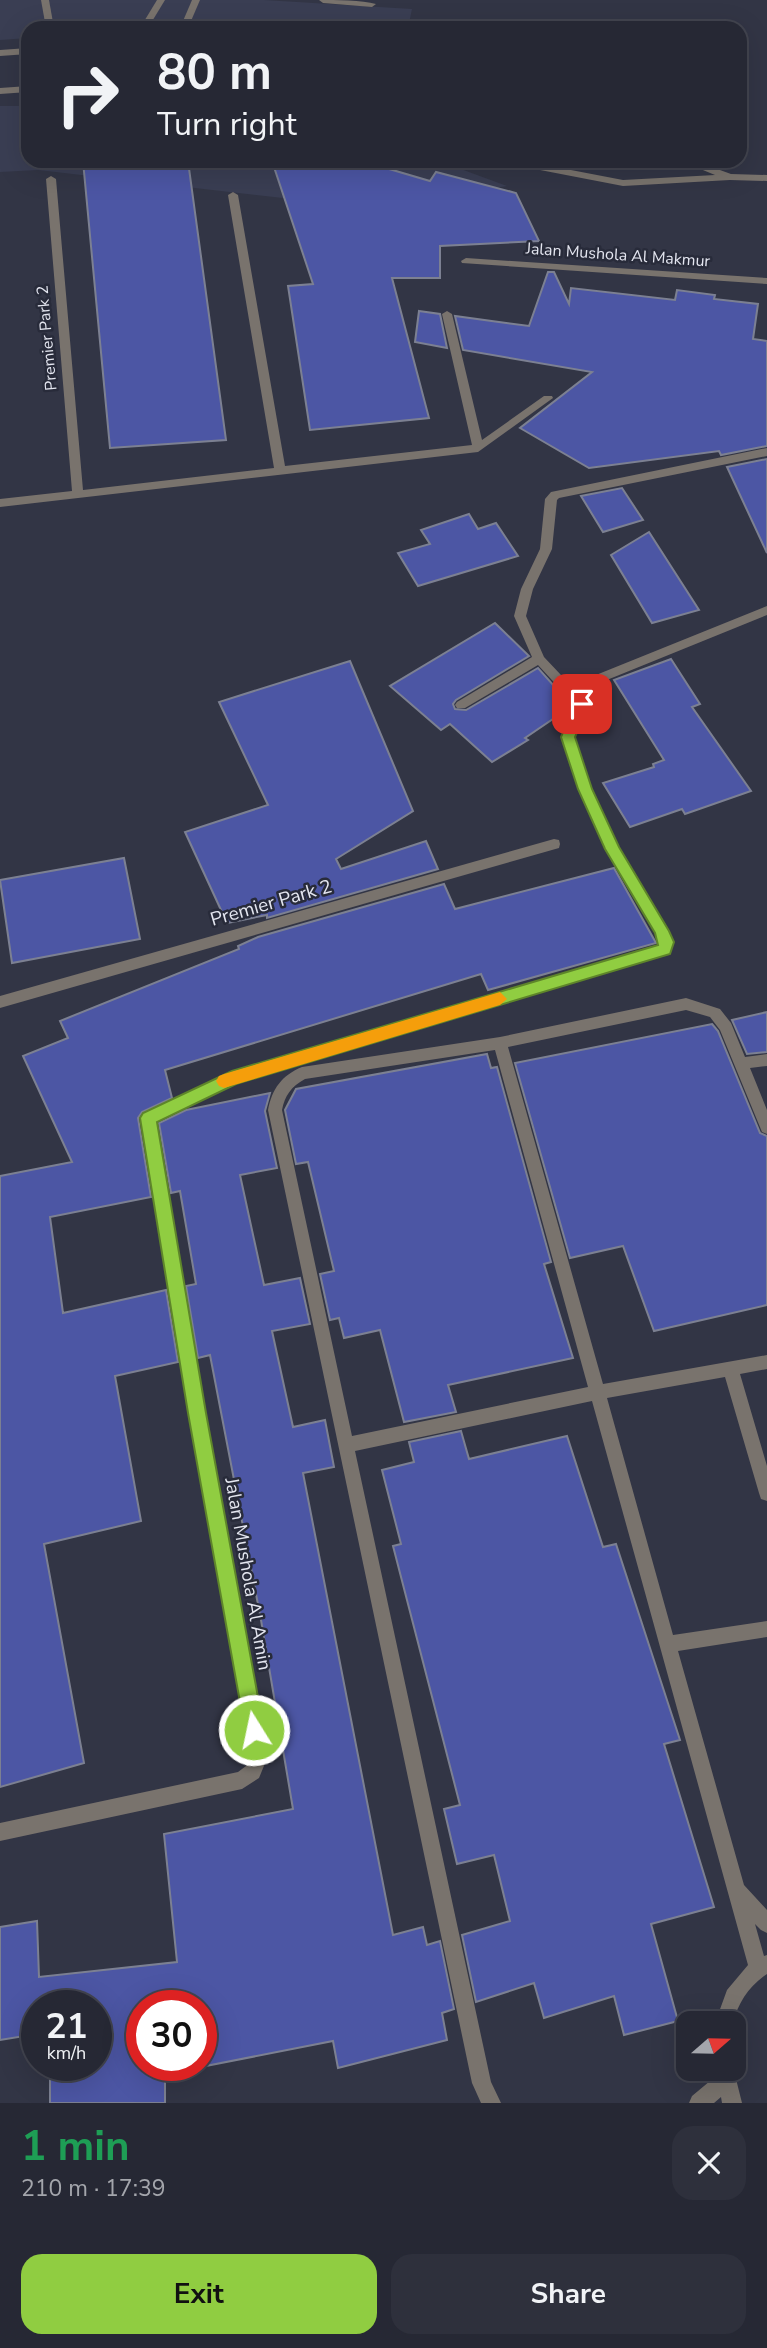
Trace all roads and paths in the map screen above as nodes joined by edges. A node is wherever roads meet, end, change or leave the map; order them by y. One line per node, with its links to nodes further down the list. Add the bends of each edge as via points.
1 (46, 0): 6 (street)
2 (161, 0): 7 (street)
3 (196, 0): 8 (street)
4 (323, 0): 5 (street)
5 (372, 4)
6 (49, 21)
7 (148, 21)
8 (187, 21)
9 (21, 52): 10 (street)
10 (0, 53)
11 (21, 90): 12 (street)
12 (0, 91)
13 (545, 168): 15 (street, via 623,183)
14 (705, 168): 15 (street)
15 (730, 177): 16 (street)
16 (767, 178)
17 (51, 179): 26 (street, Premier Park 2)
18 (233, 195): 25 (street)
19 (466, 261): 20 (street, Jalan Mushola Al Makmur)
20 (767, 281)
21 (447, 314): 23 (street)
22 (548, 398): 23 (street)
23 (478, 448): 25 (street)
24 (767, 452): 29 (street, via 555,495 546,549 520,616)
25 (280, 471): 26 (street)
26 (78, 494): 27 (street)
27 (0, 503)
28 (767, 610): 30 (street, via 593,681)
29 (540, 659): 30 (street); 31 (street)
30 (561, 678): 45 (street, Jalan Mushola Al Amin, via 582,704 568,737 585,789 612,849 662,931 665,949 232,1078 148,1118 259,1756 253,1772 242,1780)
31 (461, 705)
32 (554, 844): 33 (street, Premier Park 2)
33 (0, 1002)
34 (500, 1043): 36 (street, via 686,1004 715,1013); 40 (street); 41 (street, via 303,1073 286,1082 277,1094 275,1110)
35 (767, 1060): 36 (street)
36 (743, 1063): 37 (street)
37 (767, 1128)
38 (767, 1362): 39 (street)
39 (730, 1367): 40 (street); 42 (street)
40 (596, 1393): 41 (street); 44 (street)
41 (346, 1445): 52 (street, via 477,2056)
42 (767, 1493)
43 (767, 1629): 44 (street)
44 (668, 1644): 46 (street)
45 (0, 1832)
46 (736, 1888): 47 (street); 48 (street)
47 (767, 1924)
48 (762, 1966): 49 (street, via 738,1989)
49 (729, 2011)
50 (719, 2081): 53 (street)
51 (727, 2081): 54 (street)
52 (491, 2103)
53 (699, 2103)
54 (732, 2103)

